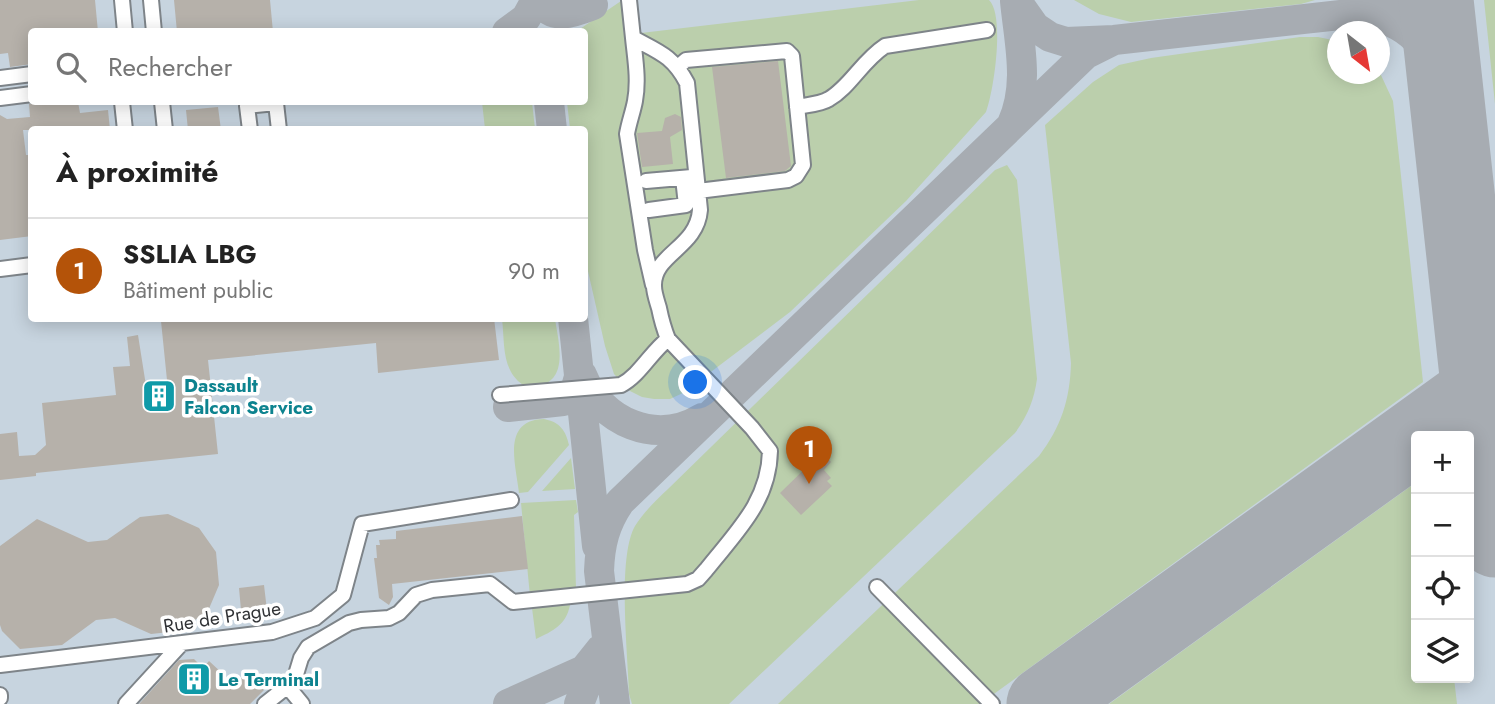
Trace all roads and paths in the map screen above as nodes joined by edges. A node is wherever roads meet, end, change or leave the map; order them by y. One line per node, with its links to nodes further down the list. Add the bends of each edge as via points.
1 (122, 0): 4 (street)
2 (151, 0): 5 (street)
3 (629, 0): 7 (street)
4 (125, 28)
5 (154, 28)
6 (987, 30): 17 (street, via 885,46 870,55 828,101)
7 (633, 38): 8 (street); 27 (street, via 637,80 627,134)
8 (678, 66): 17 (street, via 686,60 787,51 792,56); 23 (street, via 687,83)
9 (28, 74): 10 (street)
10 (0, 78)
11 (28, 95): 12 (street)
12 (0, 99)
13 (122, 105): 18 (street)
14 (162, 105): 19 (street)
15 (244, 105): 20 (street)
16 (276, 105): 21 (street)
17 (797, 107): 23 (street, via 803,165 796,176 788,180)
18 (125, 126)
19 (165, 126)
20 (249, 126)
21 (279, 126)
22 (646, 181): 23 (street)
23 (693, 182): 24 (street, via 686,205); 27 (street, via 699,224 663,263)
24 (649, 210)
25 (28, 266): 26 (street)
26 (0, 269)
27 (654, 286): 28 (street)
28 (668, 339): 29 (street, via 621,385); 34 (street, via 770,451 756,507 698,579 687,584 513,602 490,584 432,590 416,595 389,618 349,623 308,647)
29 (500, 395)
30 (511, 500): 32 (street, Rue de Prague, via 362,524 343,595 315,618 272,632)
31 (877, 587): 38 (street)
32 (182, 643): 33 (street, Rue de Prague); 35 (street)
33 (0, 665)
34 (288, 687): 36 (street); 37 (street)
35 (126, 704)
36 (265, 704)
37 (302, 704)
38 (992, 704)

